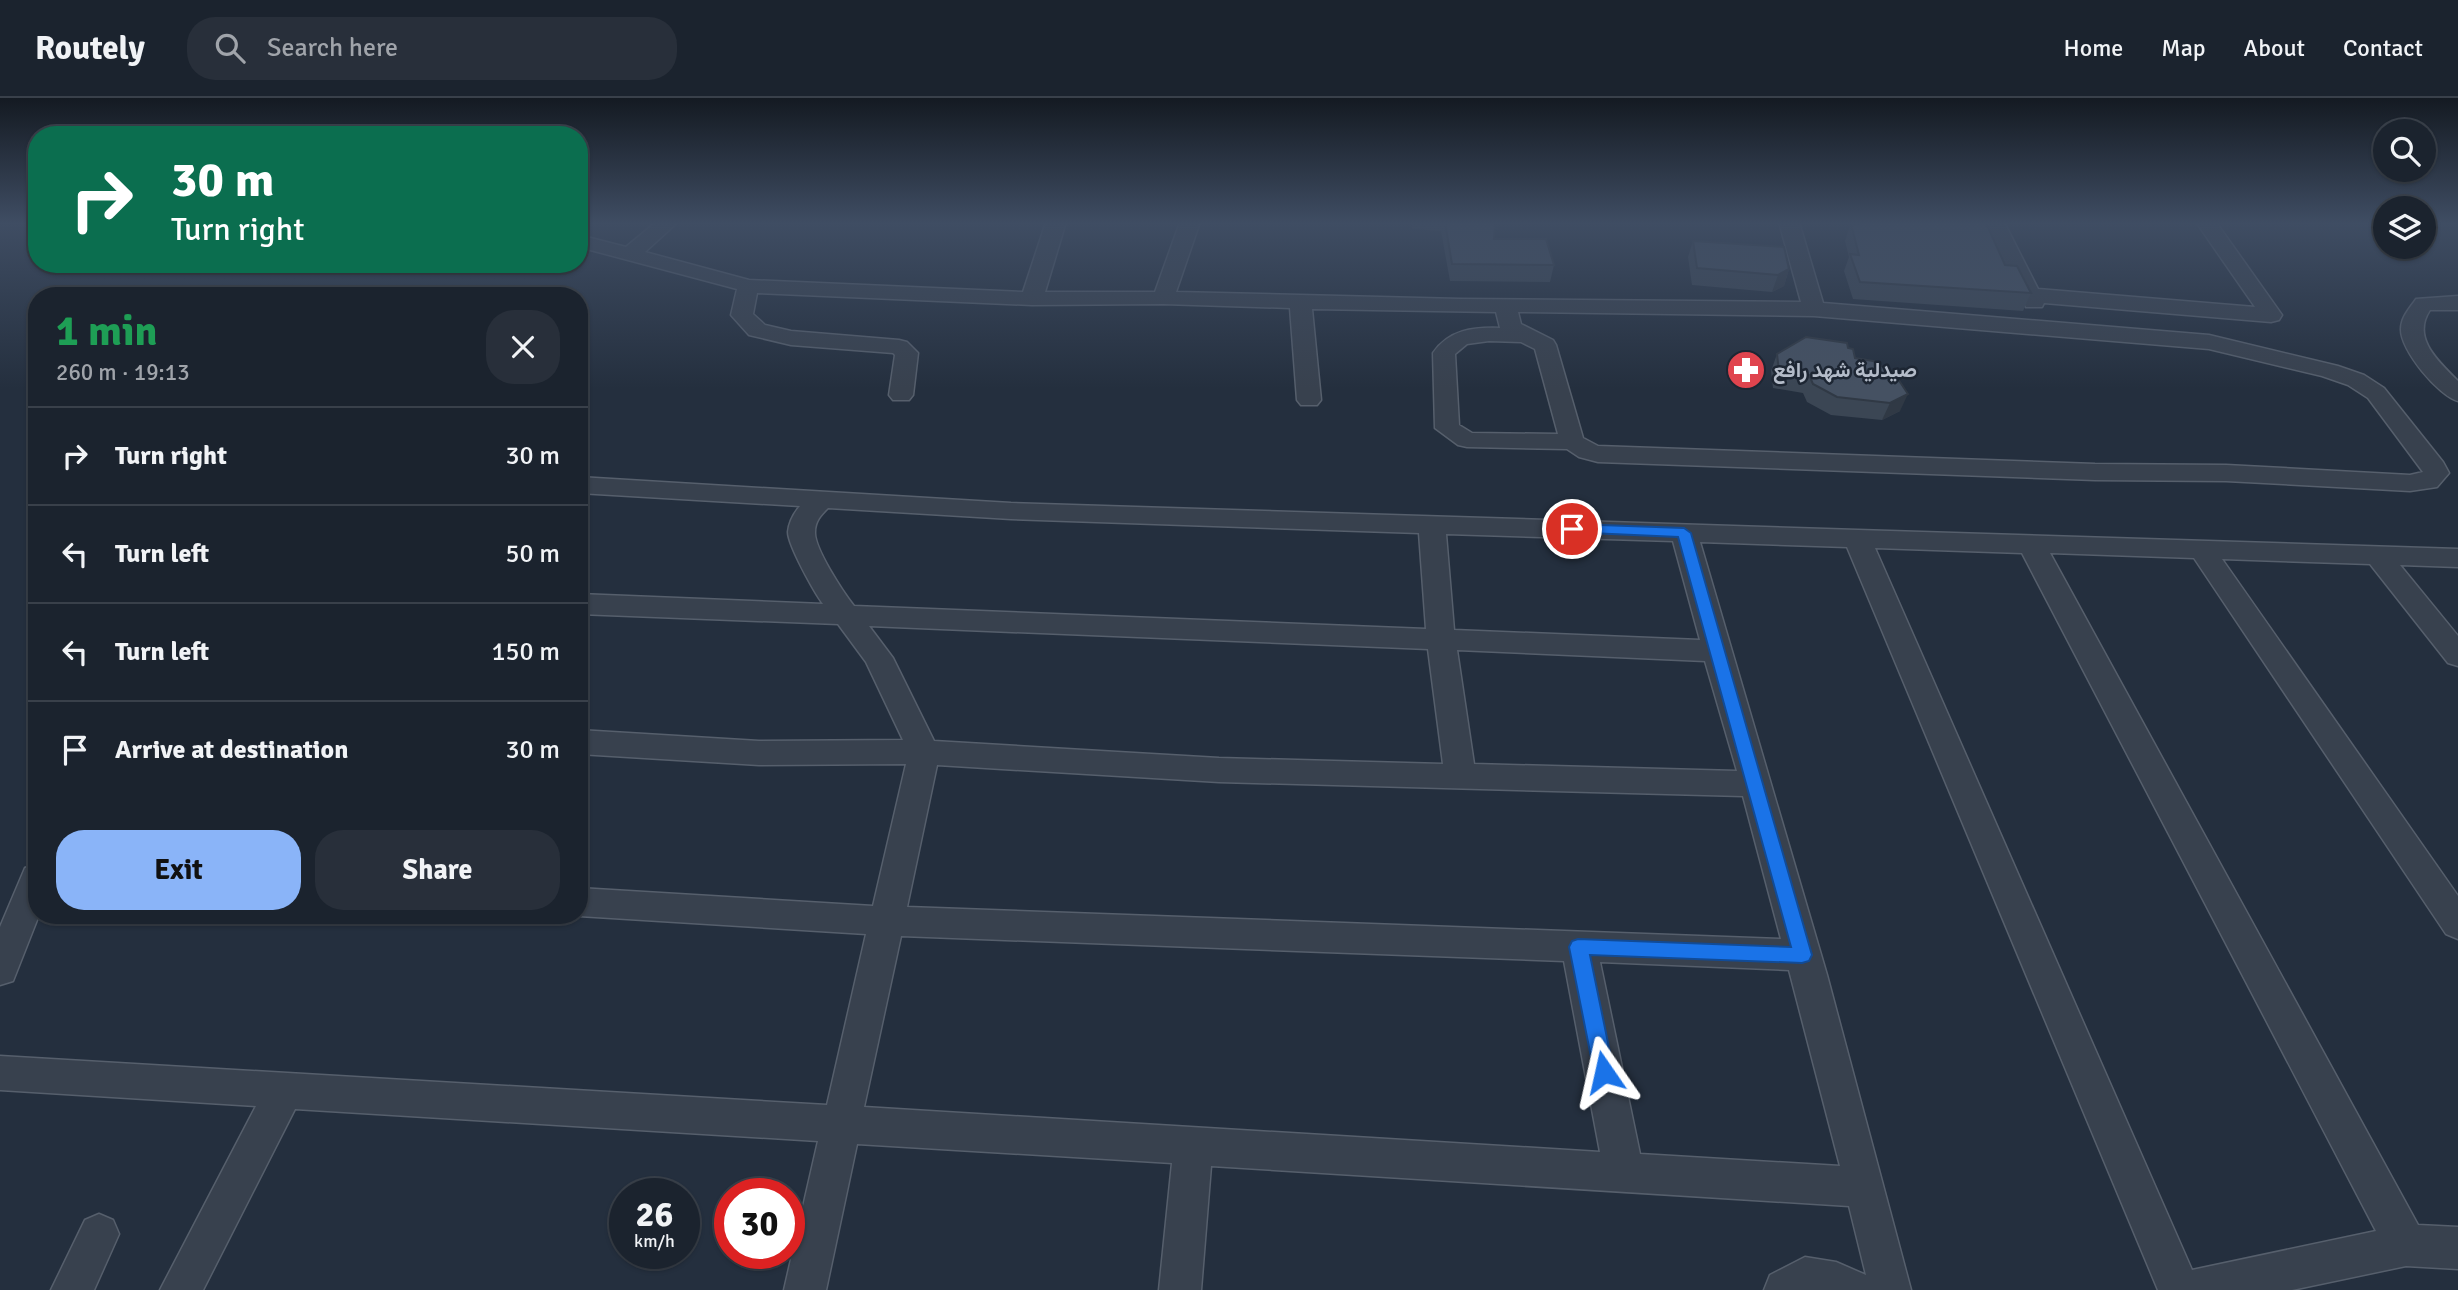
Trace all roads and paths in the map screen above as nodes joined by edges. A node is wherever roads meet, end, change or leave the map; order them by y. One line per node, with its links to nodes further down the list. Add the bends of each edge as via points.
1 (716, 278): 7 (street)
2 (1039, 278): 10 (street)
3 (1170, 278): 9 (street)
4 (1805, 278): 15 (street)
5 (2022, 278): 8 (street)
6 (2245, 278): 8 (street, via 2271,315)
7 (748, 286): 10 (street); 20 (street, via 742,315 757,330 791,338 899,347 907,353 908,362)
8 (2031, 295): 16 (street)
9 (1163, 298): 10 (street); 11 (street)
10 (1032, 299)
11 (1301, 303): 14 (street); 21 (street)
12 (2458, 303): 19 (street, via 2424,304 2414,314 2410,328 2419,353)
13 (1505, 305): 14 (street); 15 (street); 17 (street, via 1511,328)
14 (1460, 306): 18 (street)
15 (1814, 309): 16 (street)
16 (2042, 326): 22 (street, via 2208,342 2343,374 2376,393 2436,473 2420,483 1859,464 1598,454)
17 (1521, 335): 18 (street); 22 (street, via 1545,345)
18 (1465, 336): 22 (street, via 1450,343 1444,353 1447,428 1467,440)
19 (2458, 394)
20 (901, 395)
21 (1309, 400)
22 (1572, 442)
23 (588, 486): 24 (street)
24 (821, 500): 25 (street, via 1011,511); 33 (street, via 806,517 801,534 825,587)
25 (1432, 524): 26 (street); 34 (street)
26 (1684, 533): 27 (street); 35 (street)
27 (1857, 538): 28 (street); 64 (street)
28 (2031, 544): 29 (street); 55 (street)
29 (2202, 550): 30 (street); 44 (street)
30 (2378, 556): 31 (street); 36 (street)
31 (2458, 558)
32 (588, 604): 33 (street)
33 (846, 616): 34 (street); 38 (street, via 878,658)
34 (1441, 641): 35 (street); 39 (street)
35 (1715, 652): 40 (street)
36 (2458, 656)
37 (588, 743): 38 (street, via 759,753)
38 (924, 752): 39 (street, via 1219,770); 43 (street)
39 (1460, 776): 40 (street)
40 (1756, 784): 46 (street)
41 (28, 900): 47 (street)
42 (588, 903): 43 (street)
43 (888, 920): 45 (street); 50 (street)
44 (2458, 924)
45 (1578, 947): 46 (street); 52 (street)
46 (1802, 955): 53 (street)
47 (0, 970)
48 (0, 1073): 49 (street)
49 (285, 1090): 50 (street); 58 (street)
50 (841, 1124): 51 (street); 59 (street)
51 (1193, 1147): 52 (street); 60 (street)
52 (1624, 1173): 53 (street)
53 (1865, 1187): 63 (street)
54 (99, 1234): 57 (street)
55 (2406, 1245): 56 (street); 65 (street)
56 (2458, 1248)
57 (72, 1290)
58 (181, 1290)
59 (805, 1290)
60 (1180, 1290)
61 (1785, 1290): 62 (street, via 1805,1278)
62 (1851, 1290)
63 (1890, 1290)
64 (2179, 1290)
65 (2194, 1290)

